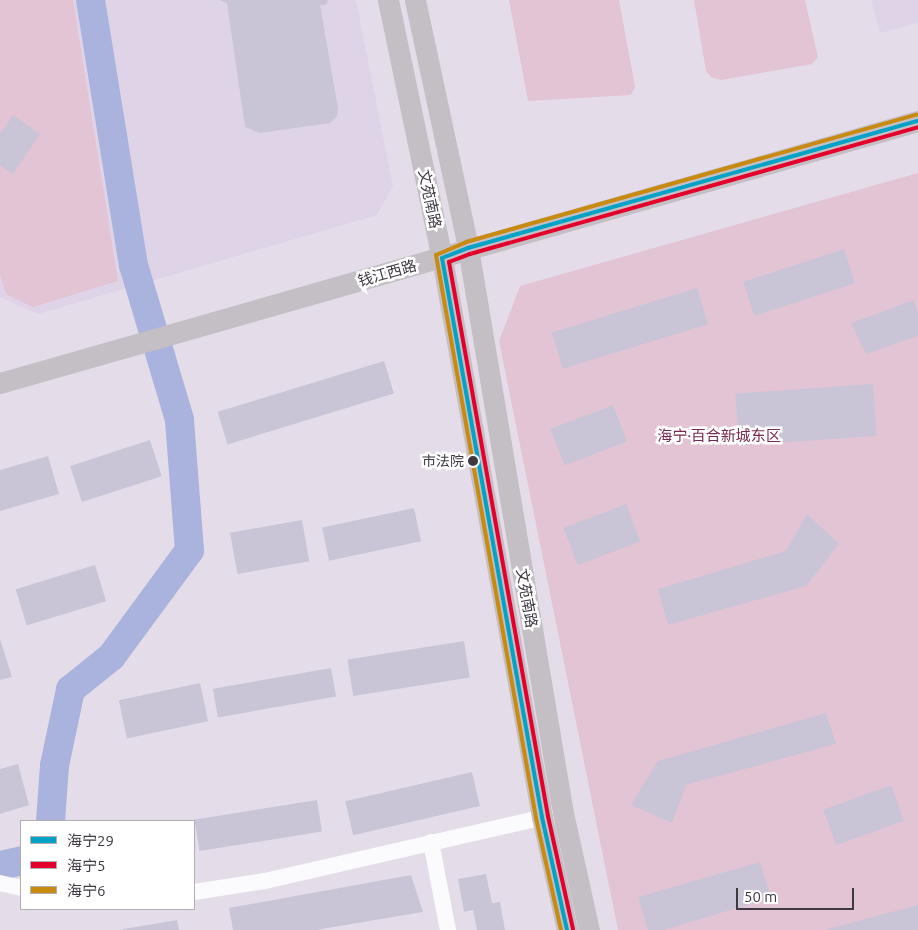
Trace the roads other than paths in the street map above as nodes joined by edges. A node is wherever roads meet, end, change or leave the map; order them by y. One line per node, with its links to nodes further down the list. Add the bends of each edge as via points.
1 (388, 0): 5 (main road, 文苑南路)
2 (415, 0): 4 (main road, 文苑南路)
3 (918, 121): 4 (main road, 钱江西路)
4 (468, 248): 5 (main road, 钱江西路); 7 (main road, 文苑南路)
5 (442, 258): 6 (main road, 钱江西路); 8 (main road, 文苑南路)
6 (0, 383)
7 (563, 813): 8 (street); 13 (main road, 文苑南路)
8 (542, 818): 9 (street); 12 (main road, 文苑南路)
9 (431, 842): 10 (street, via 264,881); 11 (street)
10 (195, 892)
11 (448, 930)
12 (567, 930)
13 (589, 930)

